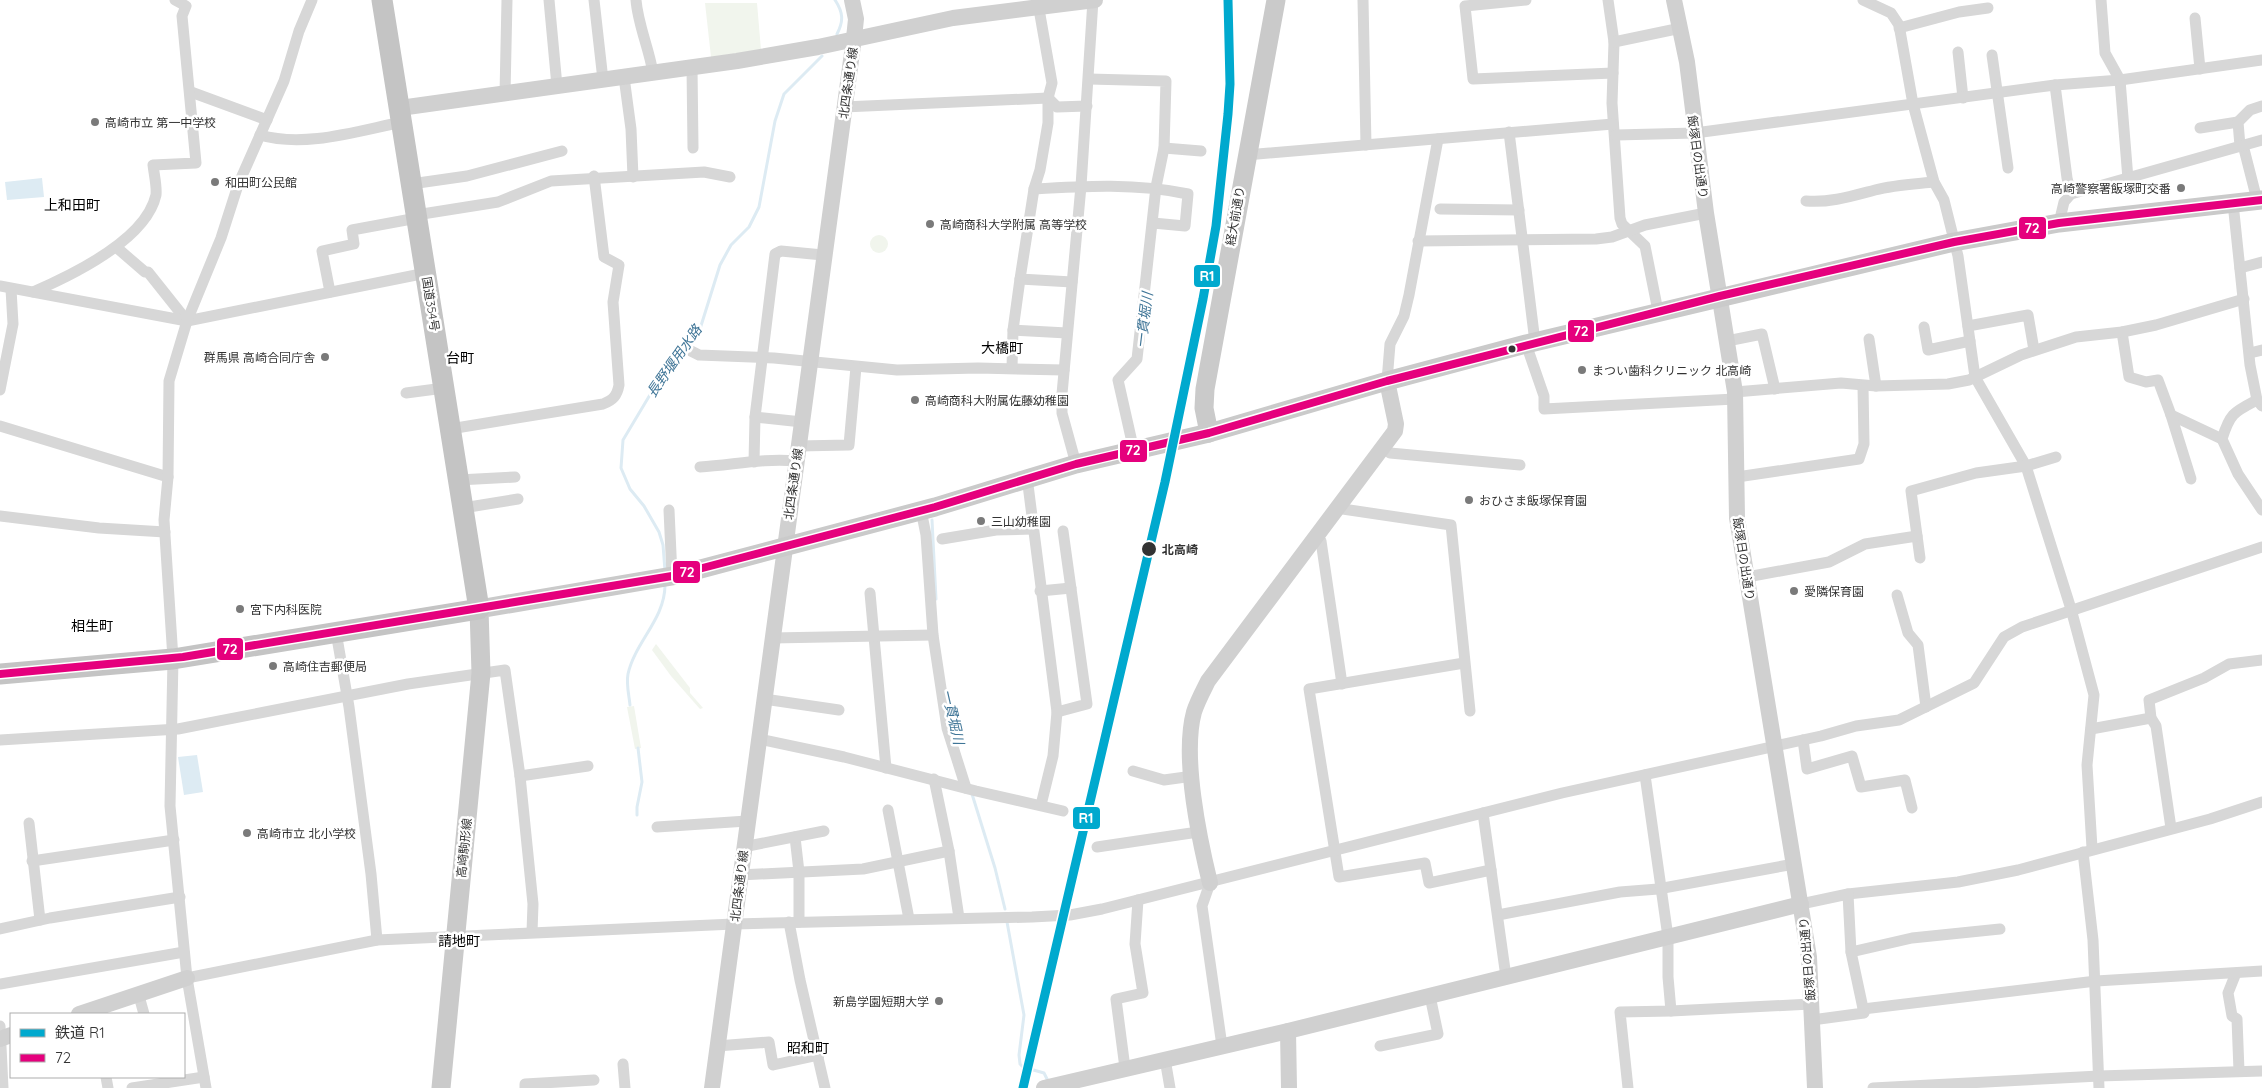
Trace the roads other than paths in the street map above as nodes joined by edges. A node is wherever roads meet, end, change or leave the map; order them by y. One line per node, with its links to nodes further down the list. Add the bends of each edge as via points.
1 (175, 0): 37 (street, via 186,6 182,16)
2 (312, 0): 47 (street, via 299,31 289,70)
3 (382, 0): 46 (highway, 国道354号)
4 (508, 0): 39 (street)
5 (549, 0): 36 (street)
6 (594, 0): 33 (street)
7 (636, 0): 29 (street, via 638,20)
8 (852, 0): 22 (street, 北四条通り線, via 856,19)
9 (1094, 0): 18 (street); 32 (street)
10 (1276, 0): 62 (main road, 経大前通り)
11 (1363, 0): 56 (street)
12 (1526, 0): 30 (street, via 1465,6 1473,79)
13 (1608, 0): 23 (street)
14 (1674, 0): 20 (street, 飯塚日の出通り)
15 (1863, 0): 21 (street, via 1891,13)
16 (2101, 0): 34 (street, via 2105,53)
17 (1988, 8): 21 (street)
18 (1039, 9): 22 (street, via 953,18); 40 (street, via 1052,83)
19 (2195, 18): 28 (street)
20 (1680, 28): 23 (street); 52 (street, 飯塚日の出通り)
21 (1899, 28): 42 (street)
22 (854, 38): 27 (street); 45 (street, 北四条通り線)
23 (1614, 42): 30 (street)
24 (1958, 52): 41 (street)
25 (1992, 54): 38 (street)
26 (2262, 60): 28 (street)
27 (692, 67): 29 (street); 58 (street)
28 (2200, 69): 34 (street)
29 (653, 73): 31 (street)
30 (1613, 73): 50 (street)
31 (624, 77): 33 (street); 66 (street)
32 (1089, 79): 43 (street); 59 (street, via 1166,81)
33 (603, 80): 36 (street)
34 (2120, 80): 35 (street); 67 (street)
35 (2055, 85): 38 (street); 73 (street)
36 (557, 86): 39 (street)
37 (191, 92): 47 (street); 87 (street, via 196,164 153,165 156,195 152,204 138,225)
38 (1997, 93): 41 (street); 63 (street)
39 (505, 94): 46 (street)
40 (1048, 98): 43 (street, via 1057,107); 45 (street); 72 (street, via 1048,123)
41 (1963, 98): 42 (street)
42 (1913, 104): 52 (street); 68 (street)
43 (1087, 106): 70 (street)
44 (2262, 106): 48 (street, via 2250,110)
45 (844, 107): 88 (street, 北四条通り線)
46 (401, 115): 53 (street, via 309,138 282,140); 69 (highway, 国道354号)
47 (267, 120): 53 (street)
48 (2238, 122): 49 (street); 57 (street)
49 (2200, 128)
50 (1614, 129): 51 (street); 52 (street); 83 (street, via 1620,218)
51 (1509, 132): 54 (street); 78 (street)
52 (1695, 133): 79 (street, 飯塚日の出通り)
53 (260, 134): 100 (street)
54 (1438, 139): 56 (street); 85 (street)
55 (2262, 140): 57 (street)
56 (1366, 145): 62 (street)
57 (2241, 146): 67 (street); 74 (street)
58 (693, 148)
59 (1164, 148): 60 (street); 71 (street)
60 (1201, 150)
61 (562, 151): 69 (street, via 466,176)
62 (1246, 155): 134 (main road, 経大前通り, via 1205,388 1204,408)
63 (2008, 168)
64 (594, 176): 66 (street); 80 (street, via 551,180 498,202); 133 (street, via 604,257 619,265 613,302 620,385 617,394 603,404)
65 (730, 176): 66 (street, via 704,172)
66 (633, 178)
67 (2128, 179): 73 (street)
68 (1934, 182): 75 (street, via 1819,202); 86 (street, via 1944,200)
69 (411, 184): 80 (highway, 国道354号)
70 (1081, 186): 71 (street); 72 (street); 93 (street)
71 (1156, 187): 81 (street); 81 (street, via 1188,194 1188,202 1185,226)
72 (1034, 188): 92 (street)
73 (2071, 194): 82 (street, via 2064,202)
74 (2259, 200): 76 (main road)
75 (1806, 201)
76 (2232, 203): 82 (main road); 90 (street)
77 (1440, 209): 78 (street)
78 (1519, 210): 84 (street)
79 (1706, 213): 83 (street); 97 (street, 飯塚日の出通り)
80 (417, 216): 91 (highway, 国道354号); 96 (street, via 352,230 354,244 322,251)
81 (1153, 223): 137 (street, via 1137,360 1118,380)
82 (2059, 223): 86 (main road)
83 (1630, 230): 84 (street, via 1596,239); 99 (street, via 1645,246)
84 (1522, 240): 85 (street); 109 (street)
85 (1418, 241): 120 (street, via 1404,316 1390,344)
86 (1954, 242): 97 (main road); 101 (street)
87 (116, 247): 95 (street, via 83,269); 100 (street, via 148,272)
88 (823, 255): 114 (street, via 781,251 775,254); 115 (street, 北四条通り線)
89 (2262, 262): 90 (street)
90 (2240, 268): 98 (street)
91 (426, 273): 96 (street); 123 (highway, 国道354号)
92 (1020, 279): 93 (street); 103 (street)
93 (1072, 282): 105 (street)
94 (6, 288): 95 (street); 125 (street, via 13,324)
95 (33, 292): 100 (street)
96 (330, 292): 100 (street)
97 (1720, 296): 99 (main road); 107 (street, 飯塚日の出通り)
98 (2244, 299): 104 (street, via 2206,312); 113 (street)
99 (1658, 311): 109 (main road)
100 (187, 321): 145 (street, via 169,381)
101 (1968, 326): 108 (street); 110 (street, via 2028,315)
102 (1924, 327): 108 (street, via 1928,350)
103 (1013, 330): 105 (street); 117 (street)
104 (2122, 332): 110 (street, via 2076,337); 129 (street, via 2130,377 2146,382 2158,380)
105 (1067, 333): 118 (street)
106 (1869, 339): 122 (street)
107 (1727, 341): 124 (street, via 1762,334); 127 (street, 飯塚日の出通り)
108 (1970, 341): 119 (street)
109 (1531, 343): 120 (main road); 127 (street, via 1544,396 1544,409)
110 (2034, 350): 119 (street)
111 (2262, 350): 113 (street)
112 (691, 351): 114 (street, via 699,355)
113 (2250, 353): 128 (street)
114 (764, 358): 115 (street); 130 (street)
115 (810, 363): 116 (street); 131 (street, 北四条通り線)
116 (856, 367): 117 (street, via 901,370); 138 (street, via 849,446)
117 (1012, 368): 118 (street)
118 (1064, 370): 141 (street, via 1062,413)
119 (1976, 377): 122 (street, via 1948,384); 143 (street)
120 (1387, 381): 134 (main road); 136 (street, via 1396,424)
121 (1863, 386): 122 (street); 124 (street, via 1841,383); 147 (street, via 1864,444 1859,459)
122 (1876, 386)
123 (444, 388): 126 (street); 133 (highway, 国道354号)
124 (1775, 389): 127 (street)
125 (0, 390)
126 (406, 393)
127 (1735, 396): 147 (street, 飯塚日の出通り)
128 (2260, 403): 135 (street, via 2235,411 2228,420)
129 (2171, 416): 135 (street); 149 (street)
130 (755, 418): 131 (street); 140 (street)
131 (802, 422): 138 (street, 北四条通り線)
132 (0, 426): 145 (street)
133 (450, 429): 150 (highway, 国道354号)
134 (1209, 433): 137 (main road)
135 (2222, 439): 152 (street, via 2238,474)
136 (1384, 447): 142 (street, via 1390,453); 154 (street)
137 (1134, 451): 141 (main road)
138 (797, 454): 140 (street); 164 (street, 北四条通り線)
139 (2056, 457): 143 (street)
140 (754, 462): 144 (street)
141 (1076, 464): 148 (main road)
142 (1520, 465)
143 (2026, 466): 161 (street, via 1976,473 1911,491); 174 (street)
144 (700, 467)
145 (168, 477): 160 (street)
146 (515, 477): 150 (street)
147 (1737, 477): 168 (street, 飯塚日の出通り, via 1737,518)
148 (1027, 478): 156 (main road); 158 (street)
149 (2191, 479)
150 (458, 480): 153 (highway, 国道354号)
151 (518, 500): 153 (street)
152 (2260, 504)
153 (463, 508): 173 (highway, 国道354号)
154 (1336, 508): 162 (street); 181 (street, via 1451,524)
155 (669, 510): 167 (street)
156 (921, 510): 164 (main road); 176 (street, via 926,535)
157 (0, 516): 160 (street)
158 (1033, 529): 163 (street, via 996,530); 170 (street)
159 (1063, 531): 169 (street)
160 (165, 532): 179 (street)
161 (1917, 536): 166 (street); 168 (street, via 1865,544 1829,562)
162 (1316, 537): 184 (street, via 1321,541); 203 (street, via 1206,686 1194,712)
163 (942, 539)
164 (785, 547): 167 (main road); 177 (street, 北四条通り線)
165 (2262, 547): 174 (street)
166 (1920, 558)
167 (667, 577): 173 (main road)
168 (1747, 577): 197 (street, 飯塚日の出通り)
169 (1071, 588): 170 (street); 190 (street, via 1087,704)
170 (1040, 591): 190 (street)
171 (870, 593): 178 (street)
172 (1897, 595): 187 (street, via 1908,633 1918,645)
173 (479, 608): 175 (highway); 182 (main road, 高崎駒形線)
174 (2070, 609): 187 (street, via 2022,627 2004,638 1974,683); 192 (street, via 2094,695)
175 (336, 632): 179 (highway); 185 (street)
176 (933, 635): 178 (street); 205 (street, via 947,728)
177 (772, 638): 178 (street); 186 (street, 北四条通り線)
178 (874, 638): 199 (street)
179 (173, 659): 183 (highway); 193 (street)
180 (2262, 660): 191 (street, via 2229,664 2204,678 2149,700)
181 (1464, 663): 184 (street); 189 (street)
182 (481, 673): 185 (street); 202 (street, via 504,670); 246 (main road, 高崎駒形線)
183 (0, 674)
184 (1342, 684): 222 (street, via 1309,689)
185 (346, 698): 193 (street); 248 (street)
186 (764, 699): 188 (street); 195 (street, 北四条通り線)
187 (1926, 707): 196 (street, via 1899,720 1856,726)
188 (839, 710)
189 (1470, 711)
190 (1057, 712): 207 (street, via 1053,756)
191 (2151, 718): 192 (street); 215 (street, via 2156,726)
192 (2091, 728): 223 (street, via 2087,766)
193 (172, 730): 194 (street); 219 (street, via 170,806)
194 (0, 740)
195 (759, 740): 199 (street); 212 (street, 北四条通り線)
196 (1803, 740): 197 (street); 208 (street, via 1808,769 1852,756 1861,787 1905,780)
197 (1775, 745): 201 (street); 227 (street, 飯塚日の出通り)
198 (588, 766): 202 (street)
199 (886, 768): 204 (street)
200 (1133, 771): 203 (street, via 1164,780)
201 (1645, 775): 211 (street); 232 (street)
202 (520, 776): 245 (street, via 533,904)
203 (1193, 776): 217 (street)
204 (934, 779): 205 (street); 224 (street)
205 (970, 790): 207 (street)
206 (2262, 802): 215 (street)
207 (1041, 805): 210 (street)
208 (1912, 808)
209 (888, 810): 226 (street)
210 (1063, 811)
211 (1483, 812): 222 (street); 228 (street)
212 (747, 820): 214 (street); 221 (street, 北四条通り線)
213 (28, 824): 225 (street)
214 (657, 827)
215 (2171, 828): 223 (street)
216 (824, 831): 218 (street)
217 (1198, 832): 220 (street); 231 (street)
218 (795, 837): 221 (street); 229 (street)
219 (174, 840): 225 (street); 234 (street)
220 (1097, 847)
221 (743, 848): 230 (street, 北四条通り線)
222 (1334, 850): 228 (street, via 1339,876 1425,863 1429,883); 231 (street)
223 (2088, 850): 233 (street, via 2018,870 1958,882); 255 (street)
224 (949, 851): 226 (street); 238 (street)
225 (32, 861): 240 (street)
226 (898, 861): 229 (street, via 863,869); 239 (street)
227 (1794, 864): 232 (street); 236 (street, 飯塚日の出通り)
228 (1491, 870): 237 (street)
229 (799, 872): 230 (street); 241 (street)
230 (739, 875): 242 (street, 北四条通り線)
231 (1210, 883): 235 (street); 268 (street, via 1202,906)
232 (1661, 889): 237 (street, via 1620,892); 247 (street)
233 (1848, 894): 236 (street); 250 (street)
234 (180, 897): 240 (street); 249 (street)
235 (1138, 900): 238 (street, via 1070,915); 274 (street, via 1135,944 1143,993 1116,999)
236 (1802, 904): 247 (street); 259 (street, 飯塚日の出通り)
237 (1498, 915): 253 (street)
238 (959, 918): 239 (street)
239 (909, 919): 241 (street)
240 (40, 920): 244 (street)
241 (794, 922): 242 (street); 270 (street, via 800,980)
242 (734, 924): 245 (street); 267 (street, 北四条通り線)
243 (2000, 928): 250 (street, via 1912,938)
244 (0, 929)
245 (532, 932): 246 (street)
246 (456, 936): 248 (street); 285 (main road, 高崎駒形線)
247 (1668, 937): 253 (street); 261 (street)
248 (377, 940): 254 (street)
249 (184, 952): 254 (street); 256 (street)
250 (1851, 952): 260 (street)
251 (2262, 971): 252 (street)
252 (2236, 973): 255 (street); 276 (street, via 2228,993 2232,1016 2236,1019)
253 (1506, 977): 258 (street)
254 (187, 978): 257 (street); 279 (street)
255 (2096, 981): 260 (street); 277 (street)
256 (0, 984)
257 (140, 996): 262 (street); 263 (street)
258 (1430, 996): 265 (street); 269 (street, via 1438,1034)
259 (1811, 1004): 261 (street); 264 (street, 飯塚日の出通り)
260 (1863, 1009): 264 (street, via 1864,1013)
261 (1671, 1011): 292 (street, via 1620,1012)
262 (88, 1013)
263 (144, 1013)
264 (1812, 1020): 293 (street, 飯塚日の出通り)
265 (1288, 1031): 268 (street); 291 (street)
266 (3, 1034): 272 (street)
267 (717, 1046): 270 (street, via 769,1042 772,1065); 288 (street, 北四条通り線)
268 (1222, 1046): 271 (street)
269 (1380, 1046)
270 (818, 1055): 289 (street)
271 (1165, 1059): 274 (street); 290 (street)
272 (0, 1062): 283 (street)
273 (623, 1064): 287 (street)
274 (1125, 1068): 280 (street)
275 (2262, 1071): 276 (street)
276 (2240, 1072): 277 (street)
277 (2099, 1076): 294 (street); 295 (street)
278 (594, 1080): 286 (street, via 562,1077 525,1084)
279 (205, 1082): 281 (street)
280 (1093, 1082): 282 (street)
281 (156, 1083): 284 (street)
282 (1054, 1087)
283 (3, 1088)
284 (132, 1088)
285 (440, 1088)
286 (525, 1088)
287 (625, 1088)
288 (712, 1088)
289 (825, 1088)
290 (1170, 1088)
291 (1289, 1088)
292 (1628, 1088)
293 (1815, 1088)
294 (1872, 1088)
295 (2099, 1088)

